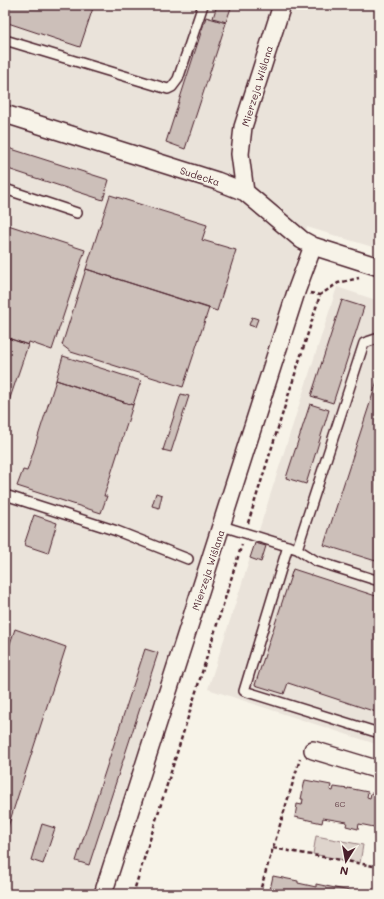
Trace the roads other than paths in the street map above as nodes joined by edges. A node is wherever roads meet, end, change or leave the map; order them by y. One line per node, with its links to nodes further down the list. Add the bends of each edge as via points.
1 (203, 5): 3 (lane, via 178,79 168,89)
2 (282, 5): 6 (street, Mierzeja Wiślana, via 243,127 240,154)
3 (5, 40)
4 (5, 114): 6 (street, Sudecka)
5 (5, 189): 7 (lane)
6 (245, 192): 8 (street, Sudecka, via 302,240)
7 (77, 213)
8 (313, 246): 9 (street, Sudecka); 12 (street, Mierzeja Wiślana)
9 (372, 272)
10 (379, 338): 14 (lane, via 364,342)
11 (5, 496): 15 (lane, via 117,531)
12 (222, 526): 13 (lane); 20 (street, Mierzeja Wiślana)
13 (288, 546): 14 (lane); 17 (lane, via 244,691)
14 (297, 549): 16 (lane, via 316,561)
15 (188, 559)
16 (379, 581)
17 (379, 733)
18 (307, 754): 19 (street)
19 (379, 770)
20 (103, 894)

